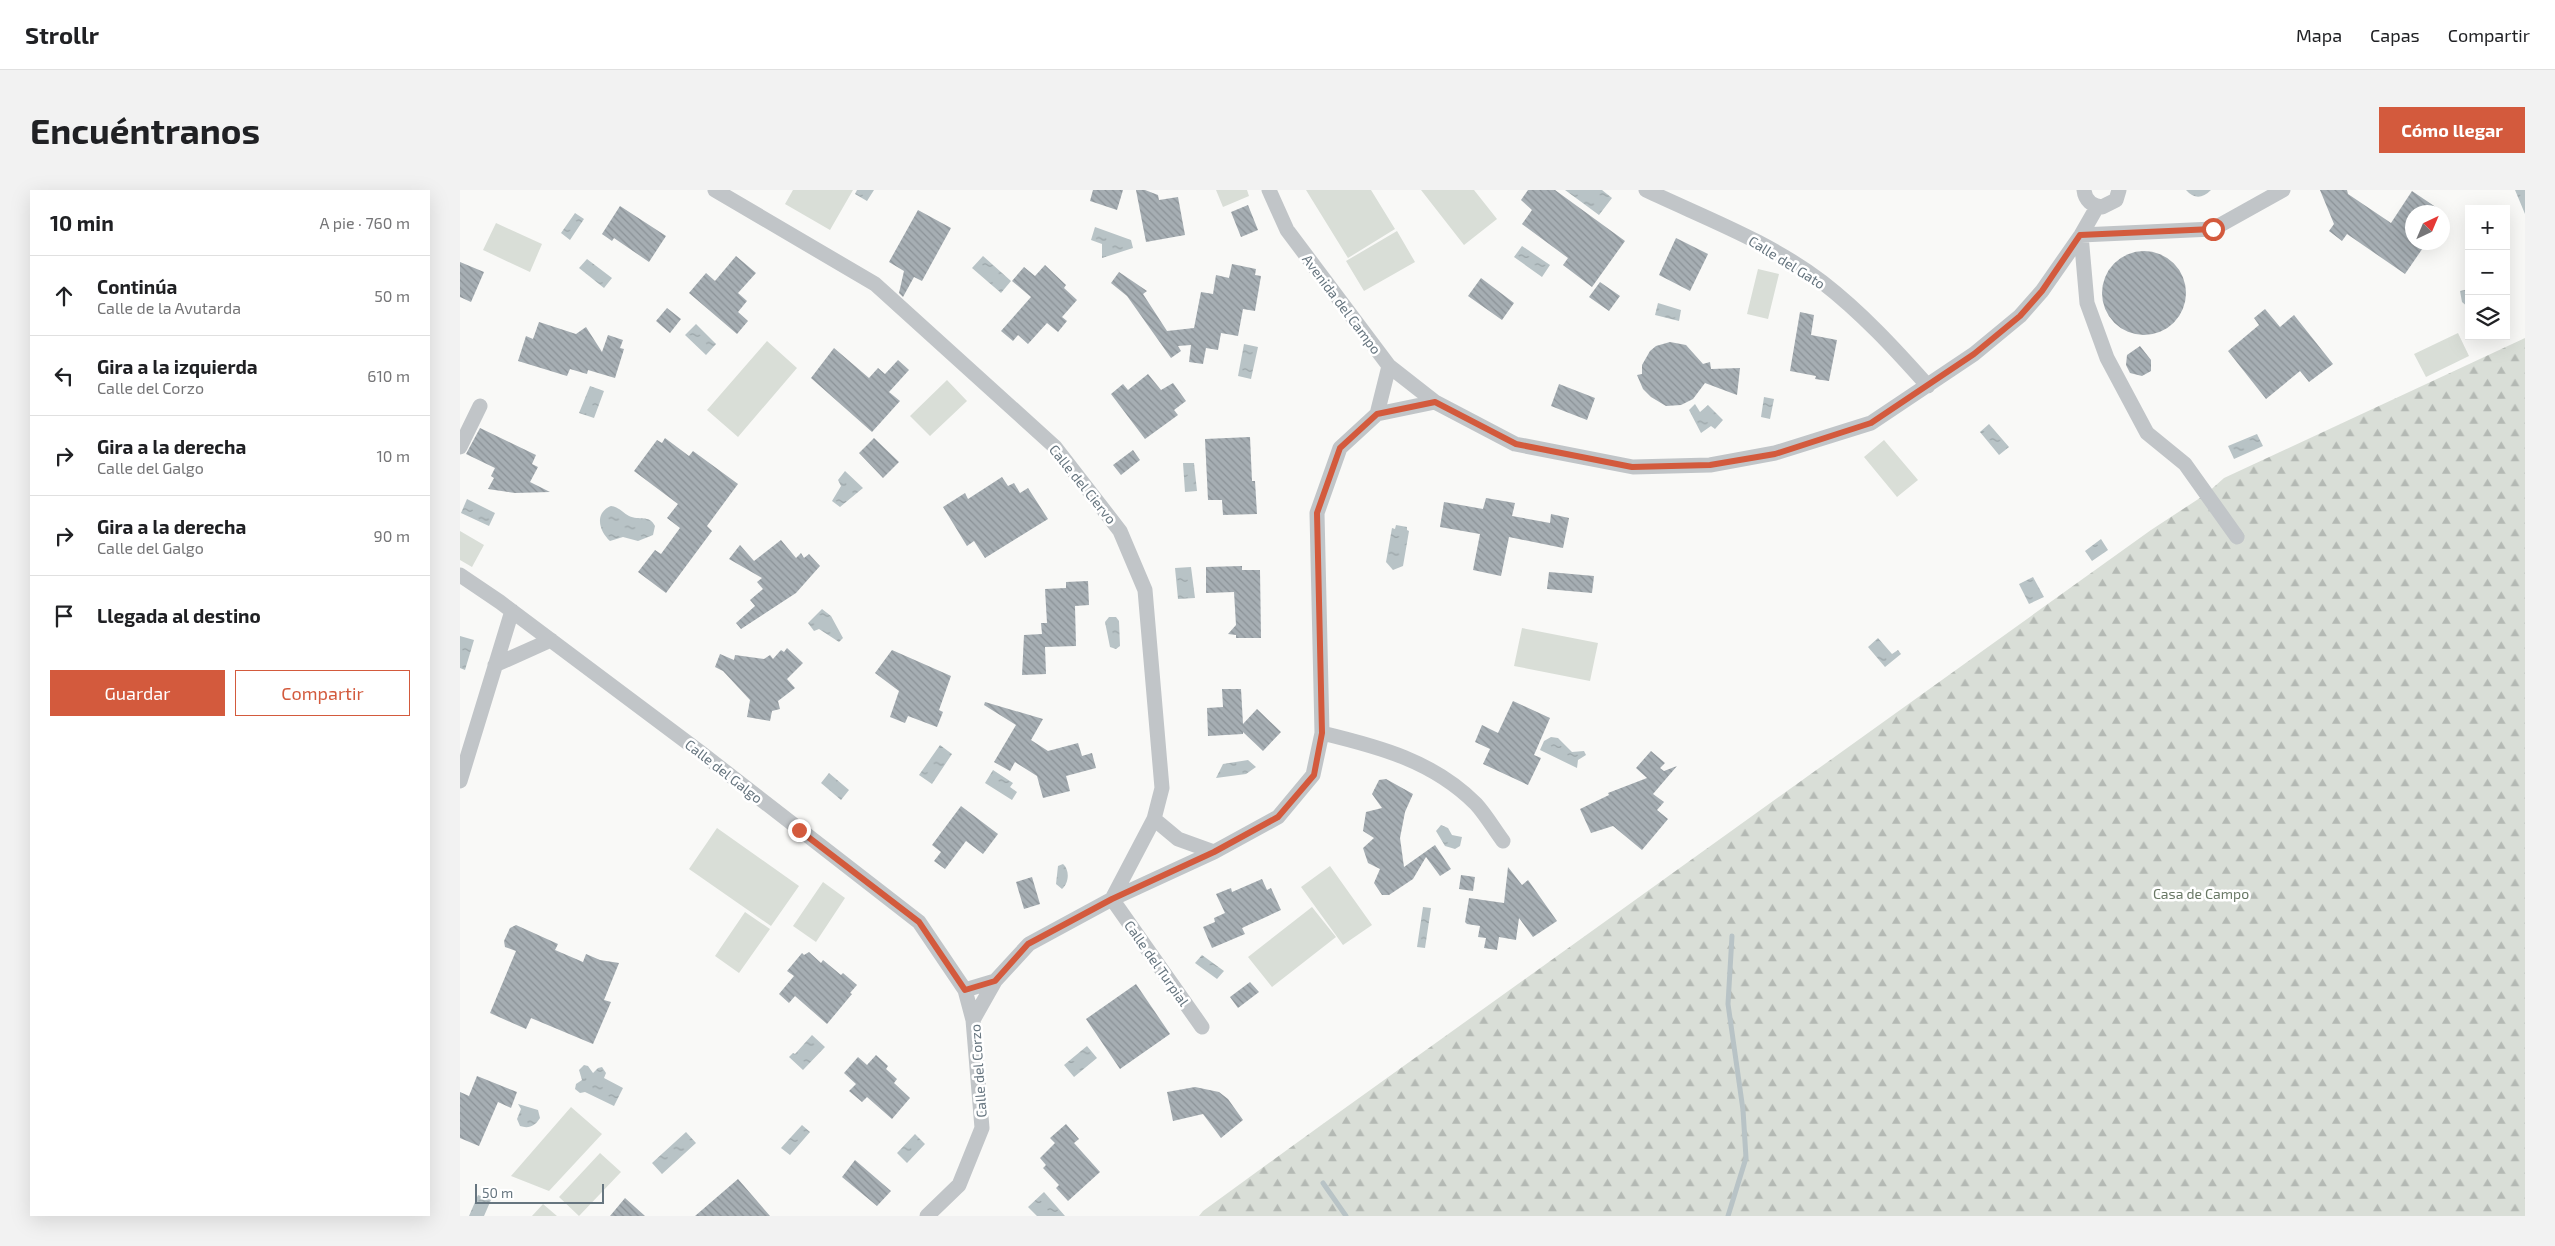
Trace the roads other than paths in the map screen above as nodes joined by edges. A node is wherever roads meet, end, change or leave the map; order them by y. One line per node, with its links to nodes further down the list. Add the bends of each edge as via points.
1 (715, 190): 22 (street, Calle del Ciervo, via 875,284 1055,447 1120,531 1145,590 1162,788)
2 (1269, 190): 9 (street, Avenida del Campo, via 1286,230)
3 (1646, 190): 10 (street, Calle del Gato, via 1761,244 1821,281 1875,327)
4 (2084, 190): 7 (street, via 2088,200)
5 (2119, 190): 7 (street, via 2112,203)
6 (2283, 190): 8 (street, via 2213,229)
7 (2097, 207): 8 (street)
8 (2080, 235): 10 (street, via 2042,291 2020,316); 15 (street, via 2088,303 2107,358 2147,433 2185,464)
9 (1389, 366): 11 (street, Avenida del Campo); 13 (street)
10 (1928, 386): 11 (street, via 1871,423 1775,454 1710,465 1632,467 1516,444)
11 (1435, 402): 13 (street)
12 (480, 406): 14 (street)
13 (1377, 414): 20 (street, Calle del Corzo, via 1340,448 1317,513)
14 (460, 447)
15 (2237, 537)
16 (460, 575): 17 (street, Calle del Galgo)
17 (512, 611): 18 (street, Calle del Galgo); 19 (street)
18 (551, 640): 19 (street); 27 (street, Calle del Galgo, via 919,922)
19 (496, 665): 21 (street)
20 (1322, 733): 23 (street, via 1378,746 1430,768 1476,804); 24 (street, Calle del Corzo, via 1314,775 1278,817)
21 (460, 781)
22 (1154, 819): 24 (street, via 1178,840); 25 (street, Calle del Ciervo)
23 (1503, 841)
24 (1214, 852): 25 (street, Calle del Corzo)
25 (1112, 899): 26 (street, Calle del Corzo, via 1028,944); 29 (street, Calle del Turpial)
26 (995, 981): 27 (street); 28 (street, Calle del Corzo)
27 (965, 990): 28 (street, Calle del Galgo)
28 (973, 1020): 30 (street, Calle del Corzo, via 982,1128 959,1184)
29 (1202, 1027)
30 (927, 1216)

